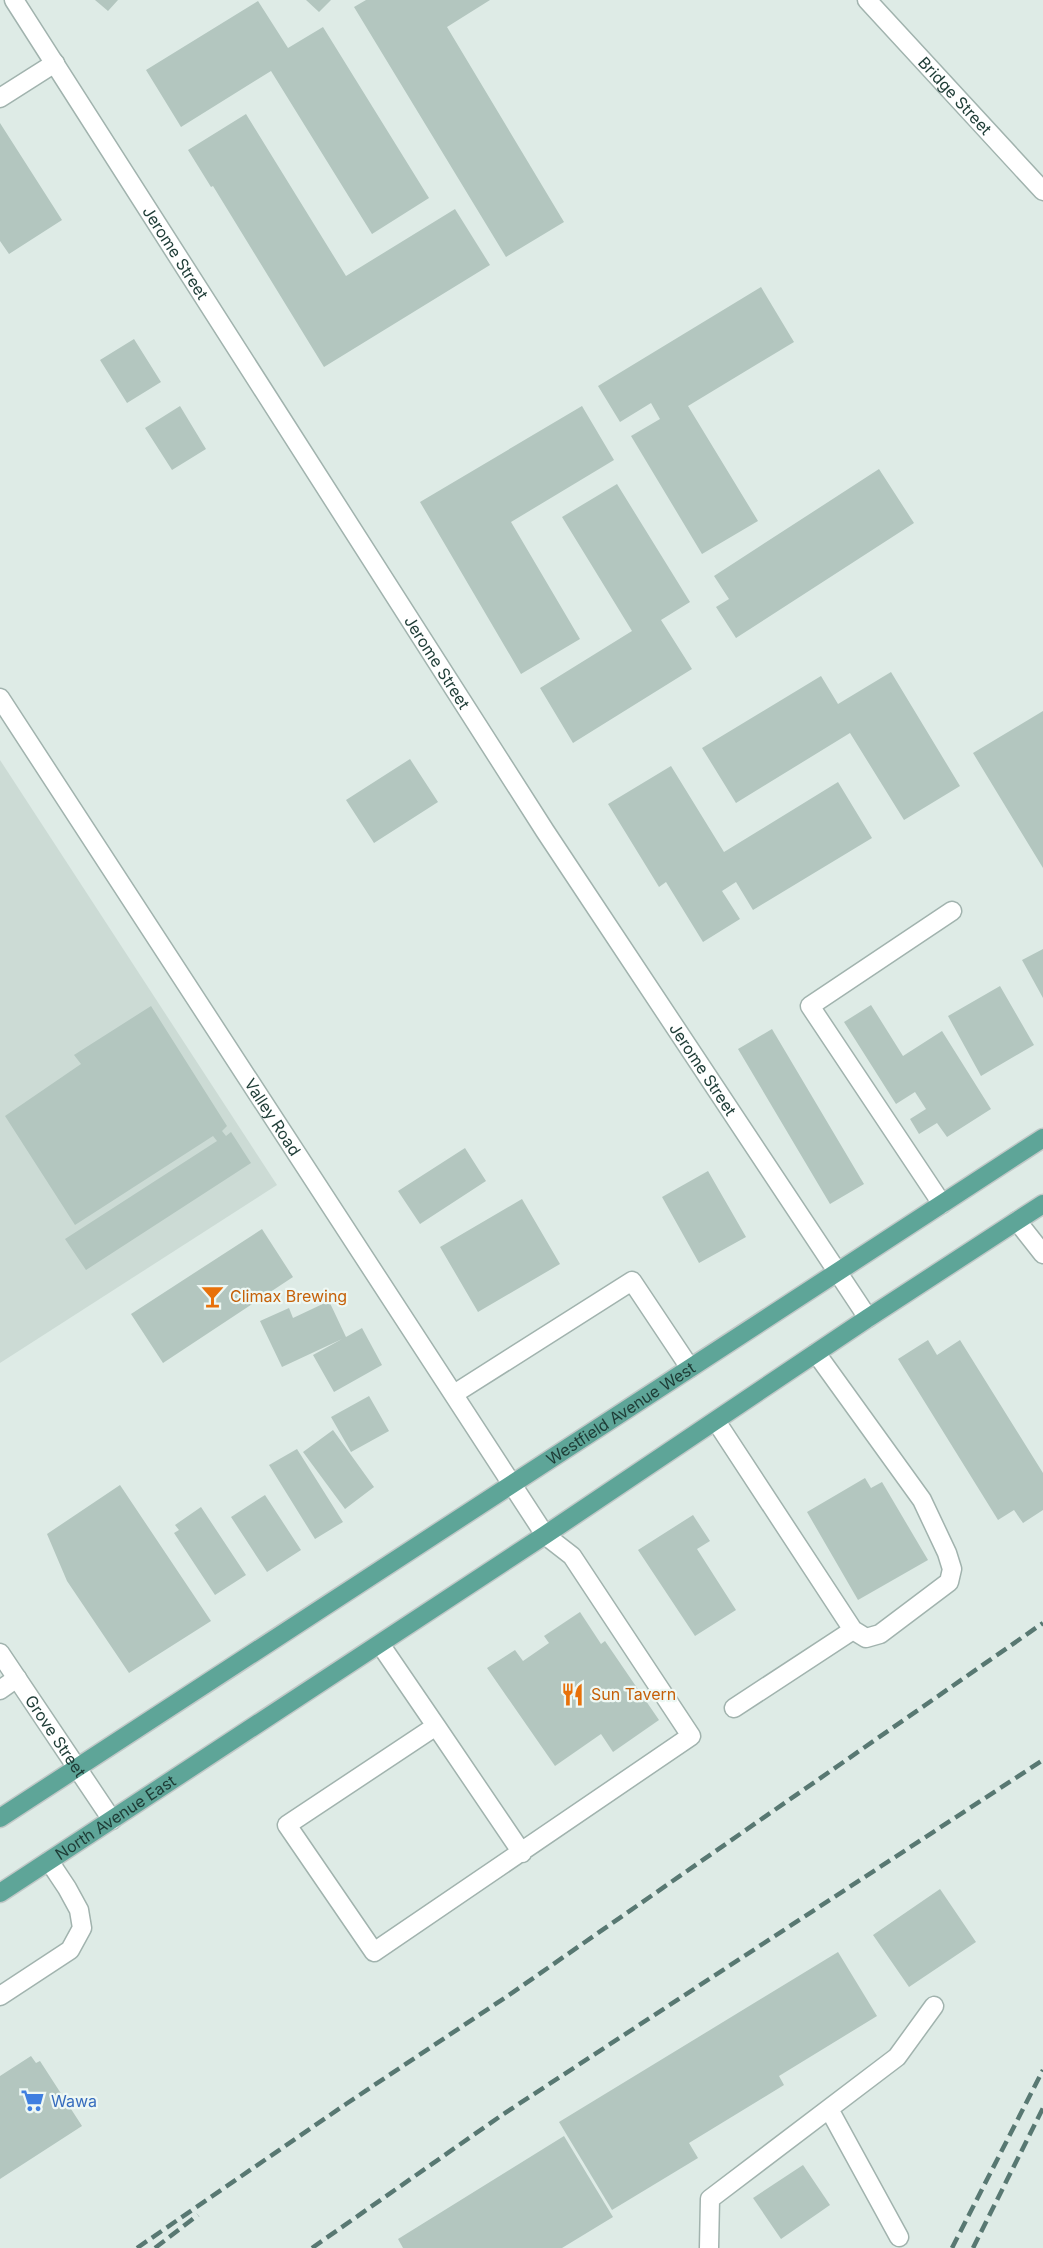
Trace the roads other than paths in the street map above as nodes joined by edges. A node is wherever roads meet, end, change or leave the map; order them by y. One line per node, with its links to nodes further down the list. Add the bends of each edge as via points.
1 (15, 0): 3 (street, Jerome Street)
2 (867, 0): 5 (street, Bridge Street)
3 (55, 63): 4 (street); 13 (street, Jerome Street, via 545,831)
4 (0, 98)
5 (1043, 191)
6 (0, 698): 17 (street, Valley Road)
7 (952, 911): 9 (street, via 810,1006)
8 (1043, 1138): 9 (main road, Westfield Avenue West)
9 (942, 1204): 13 (main road, Westfield Avenue West)
10 (1043, 1204): 11 (main road)
11 (1017, 1221): 12 (street); 14 (main road)
12 (1043, 1254)
13 (838, 1272): 14 (street, Jerome Street); 16 (main road, Westfield Avenue West)
14 (868, 1318): 15 (main road)
15 (816, 1353): 18 (main road); 21 (street, via 922,1500 952,1569 949,1581 880,1634 866,1638)
16 (690, 1368): 17 (street, via 632,1281); 19 (main road, Westfield Avenue West)
17 (454, 1394): 19 (street, Valley Road)
18 (716, 1421): 20 (main road); 21 (street)
19 (512, 1485): 20 (street, Valley Road); 28 (main road, Westfield Avenue West)
20 (546, 1535): 22 (main road); 31 (street, Valley Road, via 572,1556 691,1736)
21 (853, 1630): 26 (street)
22 (380, 1644): 27 (street); 30 (main road, North Avenue East)
23 (0, 1653): 24 (street, Grove Street)
24 (17, 1678): 25 (street); 28 (street, Grove Street)
25 (0, 1690)
26 (734, 1708)
27 (436, 1726): 31 (street); 31 (street, via 287,1825 374,1952)
28 (77, 1768): 29 (main road); 30 (street, Grove Street)
29 (3, 1811)
30 (112, 1820): 32 (main road, North Avenue East)
31 (522, 1853)
32 (49, 1861): 33 (main road, North Avenue East); 34 (street, via 79,1910 82,1928 70,1950)
33 (0, 1893)
34 (0, 1996)
35 (934, 2006): 36 (street, via 897,2057)
36 (829, 2109): 37 (street); 38 (street, via 710,2199)
37 (899, 2237)
38 (709, 2248)

